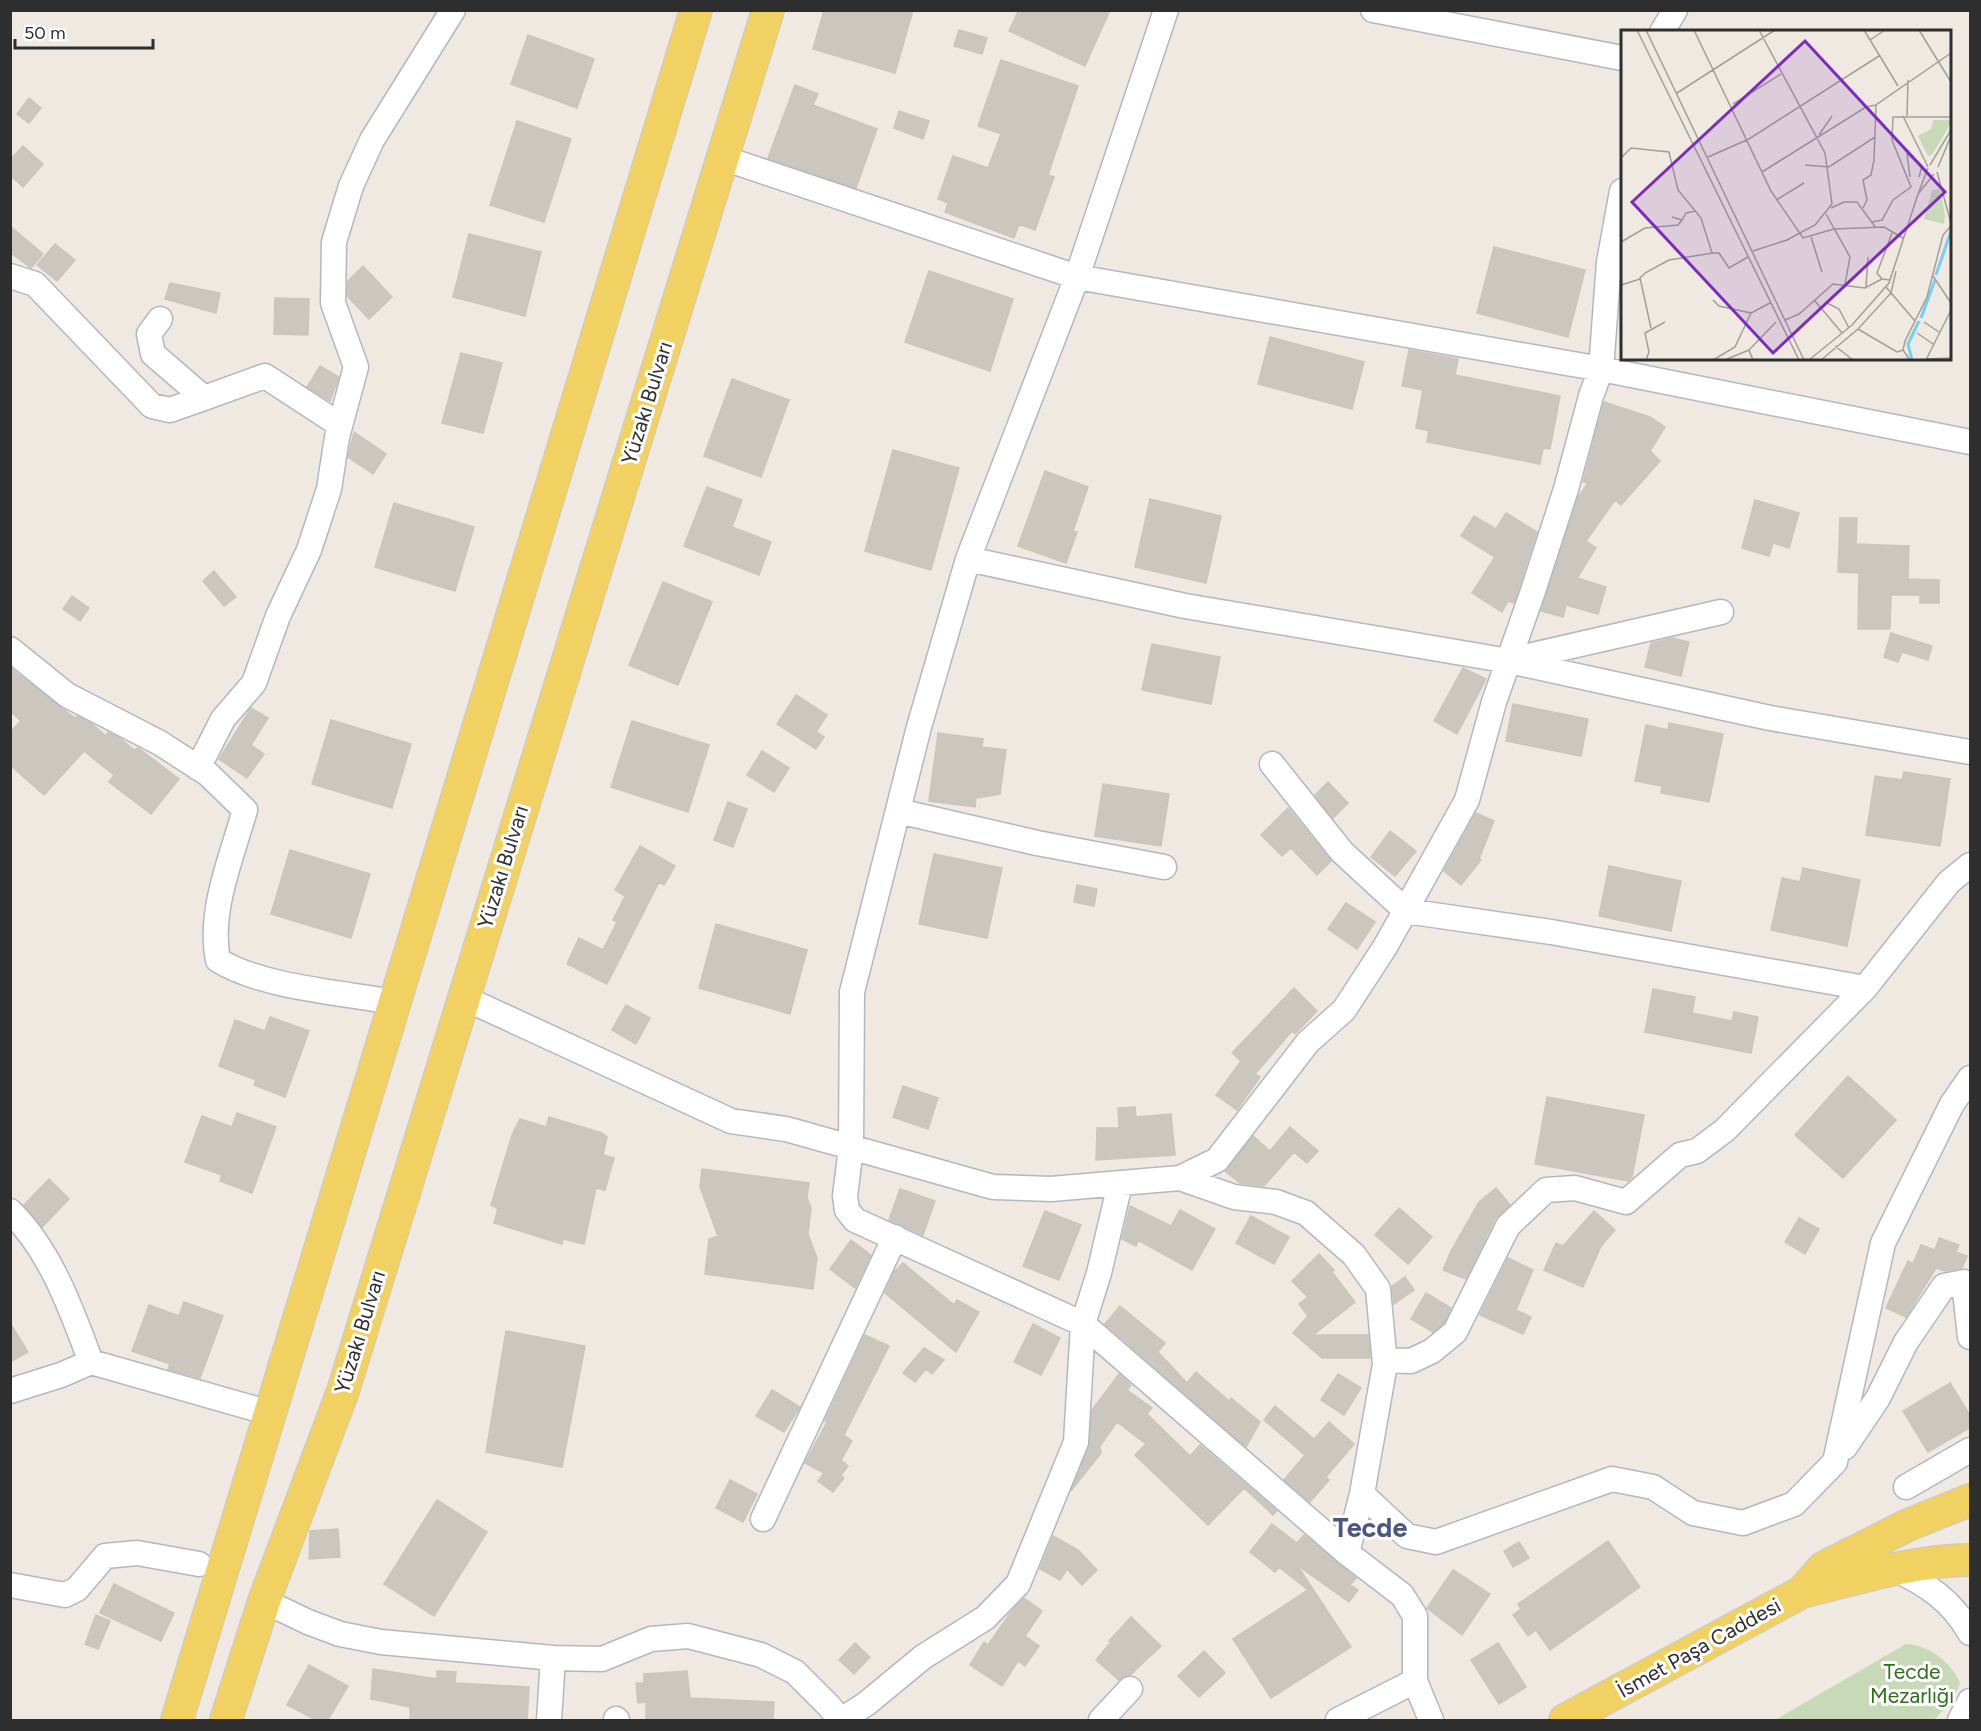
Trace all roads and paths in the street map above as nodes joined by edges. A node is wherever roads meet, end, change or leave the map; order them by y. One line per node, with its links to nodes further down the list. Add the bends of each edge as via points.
1 (453, 10): 16 (street, via 372,140 351,186 334,242 333,303 356,367)
2 (696, 10): 31 (main road)
3 (768, 10): 9 (main road, Yüzakı Bulvarı)
4 (1166, 10): 12 (street)
5 (1373, 10): 8 (street)
6 (1675, 10): 7 (street)
7 (1663, 30)
8 (1621, 58)
9 (723, 158): 12 (street); 30 (main road, Yüzakı Bulvarı)
10 (1621, 201): 14 (street, via 1609,262)
11 (10, 276): 15 (street, via 35,284 152,406 170,410)
12 (1077, 277): 14 (street); 18 (street)
13 (160, 319): 15 (street, via 149,334 153,354)
14 (1601, 369): 17 (street); 21 (street)
15 (204, 398): 16 (street, via 265,376)
16 (340, 425): 24 (street, via 329,489 254,683 223,719)
17 (1971, 442)
18 (968, 559): 21 (street, via 1185,606); 25 (street)
19 (1720, 612): 21 (street)
20 (10, 649): 24 (street, via 67,695 160,742)
21 (1509, 660): 22 (street, via 1770,718); 28 (street, via 1467,800)
22 (1971, 752)
23 (1272, 764): 28 (street, via 1342,852)
24 (198, 768): 31 (street, via 245,810 214,940 218,960 234,970 278,981)
25 (898, 811): 27 (street); 33 (street, via 852,992)
26 (1971, 865): 29 (street, via 1949,882)
27 (1164, 867)
28 (1406, 910): 29 (street); 34 (street, via 1344,1010 1308,1042 1217,1160)
29 (1865, 988): 40 (street, via 1725,1130 1697,1152 1680,1155 1626,1202 1575,1188 1546,1190 1508,1226 1455,1332 1432,1351 1411,1361)
30 (462, 997): 33 (street, via 732,1121 786,1129); 56 (main road, Yüzakı Bulvarı, via 343,1391)
31 (394, 1002): 43 (main road)
32 (1971, 1078): 45 (street, via 1952,1104 1883,1243)
33 (851, 1148): 35 (street, via 993,1188); 37 (street, via 847,1210 855,1220)
34 (1180, 1178): 35 (street); 40 (street, via 1234,1197 1276,1202 1306,1213 1354,1255 1378,1289)
35 (1119, 1184): 38 (street)
36 (10, 1211): 41 (street, via 27,1227 66,1297)
37 (895, 1237): 38 (street); 49 (street)
38 (1083, 1324): 50 (street); 65 (street, via 1076,1442 1018,1584 985,1618 923,1657)
39 (1971, 1337): 45 (street, via 1964,1282 1944,1286)
40 (1385, 1360): 47 (street)
41 (91, 1362): 42 (street); 43 (street)
42 (10, 1390)
43 (270, 1413): 62 (main road)
44 (1971, 1450): 46 (street)
45 (1835, 1462): 47 (street, via 1794,1504 1743,1522 1693,1513 1653,1487 1612,1479 1436,1542 1407,1536)
46 (1906, 1487)
47 (1362, 1494): 50 (street)
48 (1971, 1500): 55 (main road, via 1908,1525 1823,1568)
49 (762, 1519)
50 (1347, 1553): 59 (street, via 1402,1595 1415,1616)
51 (1971, 1560): 53 (main road)
52 (199, 1564): 54 (street, via 137,1554 105,1556 77,1589 65,1595)
53 (1894, 1569): 55 (main road); 57 (street, via 1924,1582 1946,1600)
54 (10, 1585)
55 (1802, 1592): 69 (main road, İsmet Paşa Caddesi)
56 (264, 1601): 58 (street, via 340,1634 381,1642); 63 (main road, Yüzakı Bulvarı)
57 (1971, 1633)
58 (553, 1658): 64 (street); 65 (street, via 602,1659 651,1639 688,1636 761,1655 795,1672)
59 (1415, 1681): 67 (street); 68 (street)
60 (1130, 1689): 66 (street)
61 (1971, 1701): 70 (street)
62 (177, 1720)
63 (226, 1720)
64 (549, 1720)
65 (840, 1720)
66 (1101, 1720)
67 (1338, 1720)
68 (1431, 1720)
69 (1565, 1720)
70 (1960, 1720)

